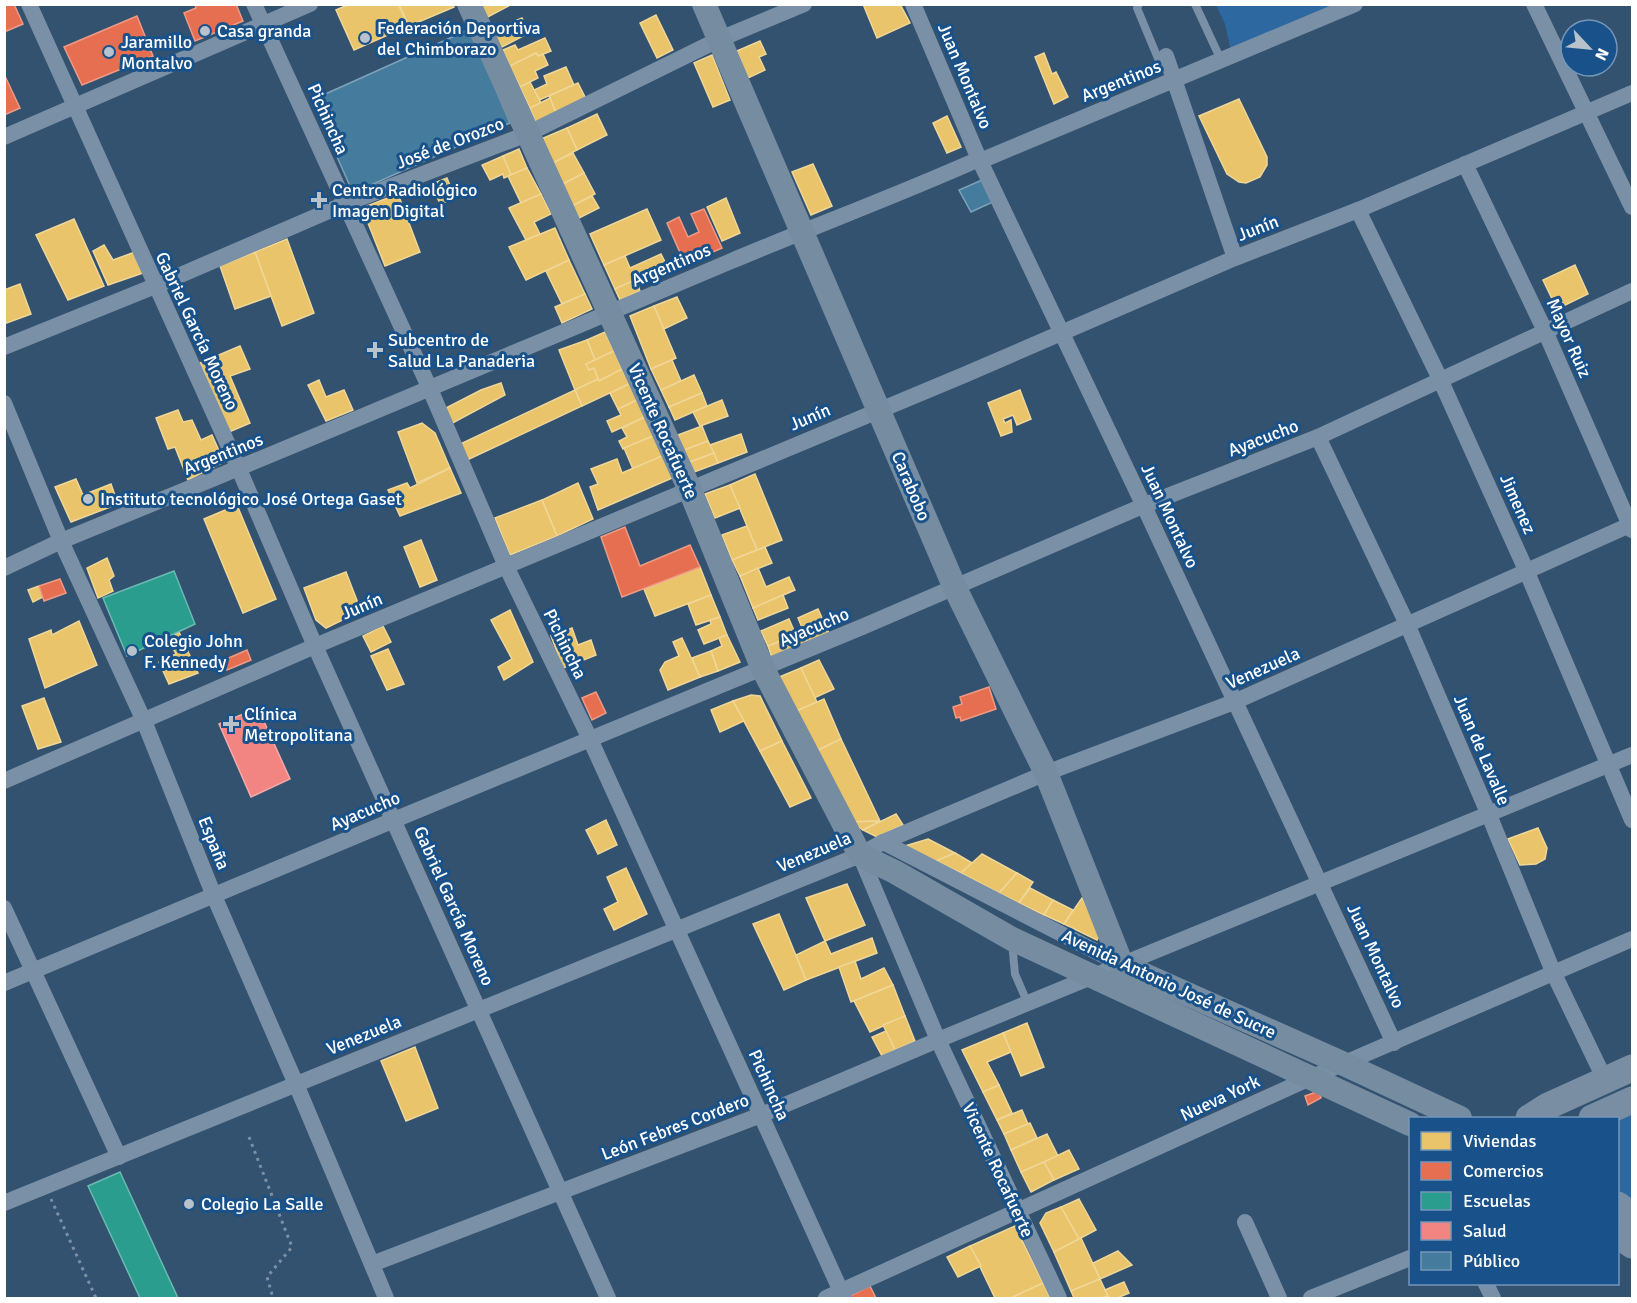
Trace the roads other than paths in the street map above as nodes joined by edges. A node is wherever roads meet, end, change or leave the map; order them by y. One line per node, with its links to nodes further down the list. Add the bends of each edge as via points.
1 (29, 4): 18 (street, Gabriel García Moreno)
2 (254, 4): 12 (street, Pichincha)
3 (310, 4): 12 (street)
4 (469, 4): 20 (main road, Vicente Rocafuerte)
5 (704, 4): 13 (main road, Carabobo)
6 (804, 4): 13 (street, José de Orozco)
7 (913, 4): 22 (street, Juan Montalvo)
8 (1139, 4): 16 (lane, via 1137,8)
9 (1195, 4): 15 (lane)
10 (1355, 4): 15 (street, Argentinos)
11 (1534, 4): 19 (street)
12 (264, 25): 18 (street); 24 (street, Pichincha)
13 (720, 39): 20 (street, José de Orozco); 27 (main road, Carabobo)
14 (1166, 56): 16 (street)
15 (1221, 60): 16 (street, Argentinos)
16 (1172, 81): 22 (street, Argentinos); 28 (street)
17 (1632, 93): 19 (street, Junín)
18 (75, 106): 21 (street); 29 (street, Gabriel García Moreno)
19 (1587, 114): 23 (street, Junín); 25 (street)
20 (527, 134): 24 (street, José de Orozco); 31 (main road, Vicente Rocafuerte)
21 (4, 137)
22 (979, 159): 27 (street, Argentinos); 33 (street, Juan Montalvo)
23 (1465, 164): 26 (street, Junín); 32 (street, Mayor Ruiz)
24 (345, 204): 29 (street, José de Orozco); 36 (street, Pichincha)
25 (1632, 207)
26 (1358, 210): 28 (street, Junín); 35 (street, Jimenez)
27 (801, 232): 31 (street, Argentinos); 38 (main road, Carabobo)
28 (1234, 258): 33 (street, Junín)
29 (155, 286): 34 (street, José de Orozco); 40 (street, Gabriel García Moreno)
30 (1632, 291): 32 (street, Ayacucho)
31 (609, 312): 36 (street, Argentinos); 41 (main road, Vicente Rocafuerte)
32 (1545, 331): 35 (street, Ayacucho); 43 (street, Mayor Ruiz)
33 (1062, 333): 38 (street, Junín); 42 (street, Juan Montalvo)
34 (4, 346)
35 (1440, 379): 39 (street, Ayacucho); 47 (street, Jimenez)
36 (430, 389): 40 (street, Argentinos); 45 (street, Pichincha)
37 (4, 403): 44 (street, España)
38 (878, 409): 41 (street, Junín); 48 (main road, Carabobo)
39 (1318, 437): 42 (street, Ayacucho); 49 (street, Juan de Lavalle)
40 (239, 469): 44 (street, Argentinos); 50 (street, Gabriel García Moreno)
41 (690, 490): 45 (street, Junín); 51 (main road, Vicente Rocafuerte)
42 (1144, 506): 48 (street, Ayacucho); 52 (street, Juan Montalvo)
43 (1632, 526): 47 (street, Venezuela)
44 (61, 541): 46 (street, Argentinos); 53 (street, España)
45 (506, 566): 50 (street, Junín); 54 (street, Pichincha)
46 (4, 568)
47 (1526, 570): 49 (street, Venezuela); 56 (street, Jimenez)
48 (955, 588): 51 (street, Ayacucho); 57 (main road, Carabobo)
49 (1407, 624): 52 (street, Venezuela); 59 (street, Juan de Lavalle)
50 (315, 646): 53 (street, Junín); 60 (street, Gabriel García Moreno)
51 (763, 669): 54 (street, Ayacucho); 63 (main road, Vicente Rocafuerte)
52 (1234, 702): 57 (street, Venezuela); 64 (street, Juan Montalvo)
53 (144, 721): 58 (street, Junín); 65 (street, España)
54 (590, 739): 60 (street, Ayacucho); 67 (street, Pichincha)
55 (1632, 755): 56 (street, León Febres Cordero)
56 (1609, 766): 59 (street, León Febres Cordero); 61 (street, Jimenez)
57 (1046, 773): 62 (street, Venezuela); 70 (main road, Carabobo)
58 (4, 781)
59 (1489, 815): 64 (street, León Febres Cordero); 72 (street, Juan de Lavalle)
60 (394, 820): 65 (street, Ayacucho); 76 (street, Gabriel García Moreno)
61 (1632, 820)
62 (883, 842): 63 (street, Venezuela); 70 (street, Avenida Antonio José de Sucre)
63 (860, 855): 67 (street, Venezuela); 68 (main road, Avenida Antonio José de Sucre); 77 (street, Vicente Rocafuerte)
64 (1321, 884): 70 (street, León Febres Cordero); 78 (street, Juan Montalvo)
65 (214, 896): 71 (street, Ayacucho); 83 (street, España)
66 (4, 908): 71 (street)
67 (677, 930): 76 (street, Venezuela); 85 (street, Pichincha)
68 (1012, 939): 73 (main road, Avenida Antonio José de Sucre); 75 (lane, via 1012,963)
69 (1632, 939): 72 (street, Nueva York)
70 (1122, 965): 73 (street, León Febres Cordero); 79 (main road, Avenida Antonio José de Sucre)
71 (34, 971): 74 (street, Ayacucho); 90 (street)
72 (1554, 974): 78 (street, Nueva York); 82 (street, Juan de Lavalle)
73 (1092, 977): 75 (street, León Febres Cordero); 81 (main road, Avenida Antonio José de Sucre)
74 (4, 983)
75 (1028, 1004): 77 (street, León Febres Cordero)
76 (478, 1010): 83 (street, Venezuela); 91 (street, Gabriel García Moreno)
77 (938, 1040): 85 (street, León Febres Cordero); 94 (street, Vicente Rocafuerte)
78 (1394, 1043): 79 (street, Nueva York)
79 (1344, 1064): 81 (street, Nueva York); 86 (main road, Avenida Antonio José de Sucre)
80 (1632, 1068): 82 (main road)
81 (1310, 1078): 89 (main road, Avenida Antonio José de Sucre); 94 (street, Nueva York)
82 (1605, 1080): 87 (main road)
83 (296, 1084): 90 (street, Venezuela); 100 (street, España)
84 (1632, 1100): 88 (main road)
85 (761, 1115): 91 (street, León Febres Cordero); 102 (street, Pichincha)
86 (1456, 1117)
87 (1532, 1117)
88 (1596, 1117)
89 (1409, 1124)
90 (119, 1157): 92 (street, Venezuela)
91 (560, 1191): 100 (street, León Febres Cordero); 104 (street, Gabriel García Moreno)
92 (4, 1203)
93 (1619, 1206): 95 (main road)
94 (1018, 1212): 102 (street, Nueva York); 106 (street, Vicente Rocafuerte)
95 (1632, 1215)
96 (1245, 1222): 107 (street)
97 (1619, 1236): 98 (main road)
98 (1632, 1245)
99 (1409, 1258): 108 (street)
100 (372, 1264): 103 (street, España)
101 (1486, 1285): 109 (street)
102 (843, 1295): 105 (street, Nueva York)
103 (386, 1299)
104 (608, 1299)
105 (826, 1299)
106 (1059, 1299)
107 (1279, 1299)
108 (1311, 1299)
109 (1493, 1299)

